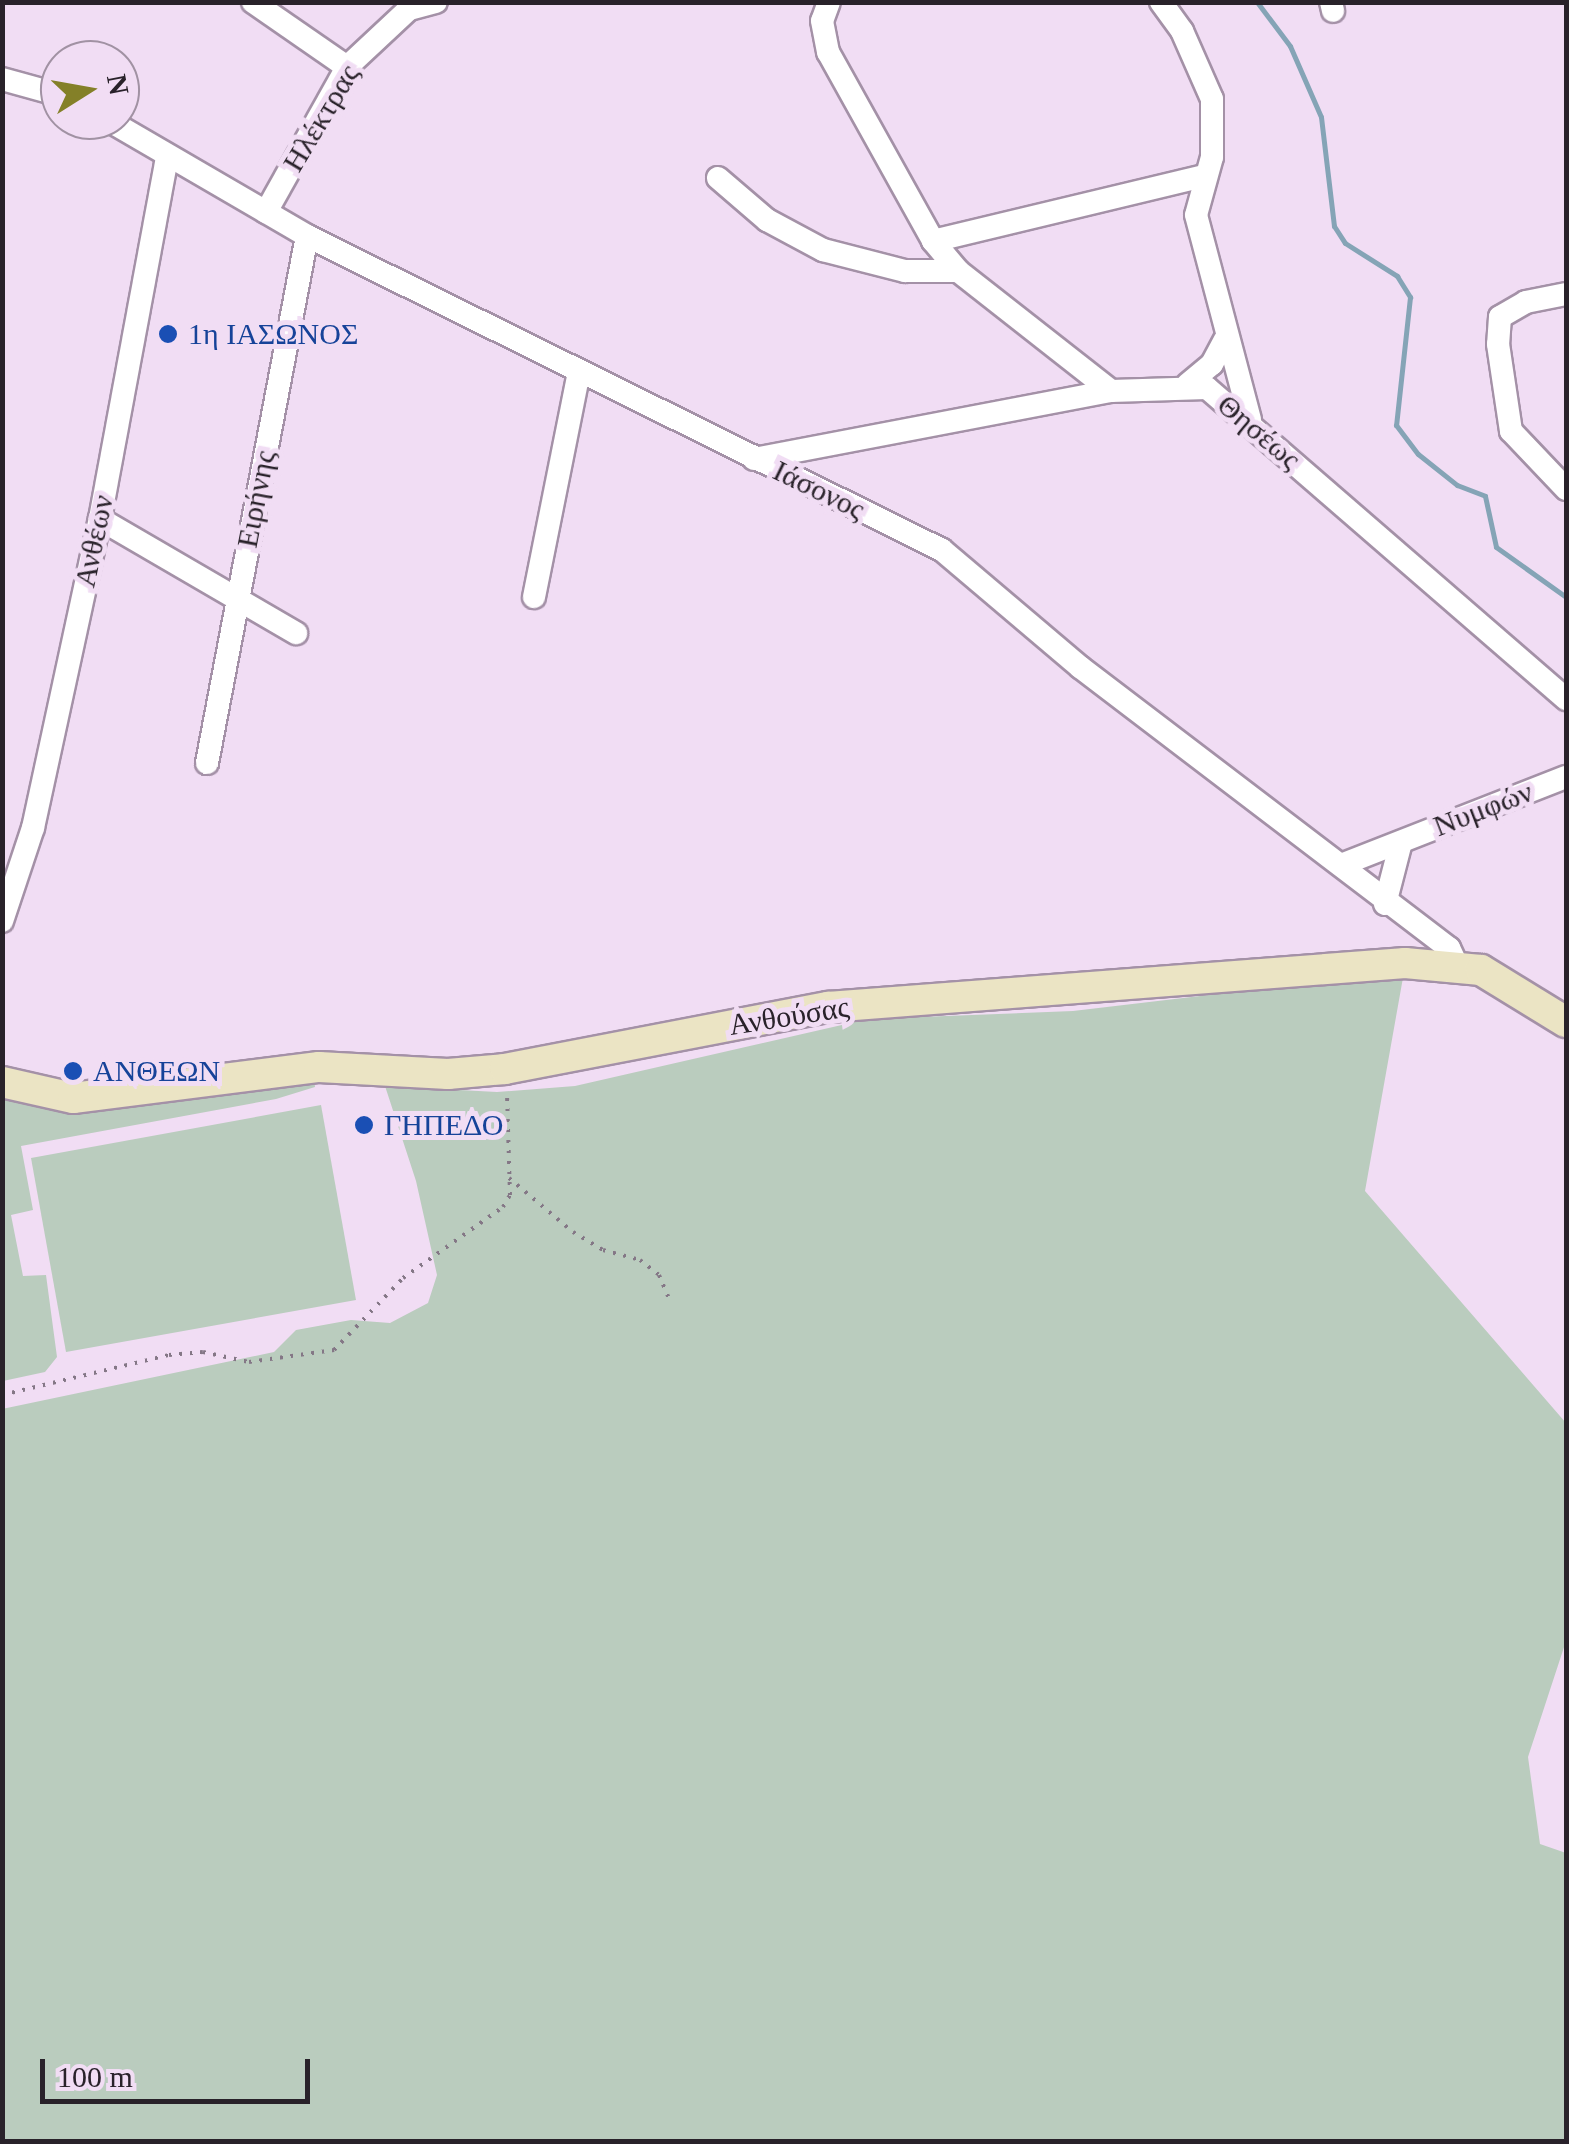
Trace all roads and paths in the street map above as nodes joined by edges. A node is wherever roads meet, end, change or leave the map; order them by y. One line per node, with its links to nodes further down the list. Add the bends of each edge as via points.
1 (253, 2): 5 (street)
2 (436, 2): 5 (street, Ηλέκτρας, via 409,9)
3 (830, 2): 14 (street, via 822,32 828,52)
4 (1162, 2): 10 (street, via 1212,99 1212,157)
5 (346, 67): 12 (street, Ηλέκτρας)
6 (2, 79): 7 (street)
7 (40, 89)
8 (140, 140): 9 (street, Ιάσονος)
9 (167, 157): 12 (street, Ιάσονος); 24 (street, Ανθέων)
10 (1204, 176): 14 (street); 17 (street, via 1196,214)
11 (718, 178): 15 (street, via 780,229 824,250 905,272)
12 (266, 212): 13 (street, Ιάσονος)
13 (306, 236): 18 (street, Ιάσονος); 25 (street, Ειρήνης)
14 (932, 240): 15 (street)
15 (958, 271): 20 (street)
16 (1566, 294): 23 (street, via 1526,302 1500,317 1498,344 1511,430)
17 (1225, 340): 19 (street, via 1212,364); 21 (street)
18 (578, 372): 22 (street, Ιάσονος); 26 (street)
19 (1188, 384): 20 (street, Θησέως); 21 (street, Θησέως, via 1206,388)
20 (1110, 391): 22 (street, Θησέως)
21 (1250, 420): 28 (street, Θησέως)
22 (754, 459): 32 (street, Ιάσονος, via 942,550 1080,667)
23 (1566, 490)
24 (100, 519): 25 (street); 34 (street, Ανθέων, via 33,828)
25 (237, 594): 27 (street); 29 (street, Ειρήνης)
26 (534, 597)
27 (296, 633)
28 (1566, 699)
29 (207, 763)
30 (1566, 777): 31 (street, Νυμφών)
31 (1401, 842): 32 (street, Νυμφών); 33 (street, Νυμφών)
32 (1341, 865): 33 (street, Ιάσονος)
33 (1385, 904): 35 (street, Ιάσονος, via 1450,948)
34 (2, 921)
35 (1457, 965): 36 (street, Ανθούσας, via 1506,979); 37 (street, Ανθούσας, via 1341,966 1199,983 828,1007)
36 (1566, 1022)
37 (506, 1070): 38 (street, Ανθούσας, via 319,1067 73,1098); 39 (path)
38 (2, 1082)
39 (509, 1178): 40 (path, via 573,1232 640,1260 659,1275); 41 (path, via 504,1207 404,1278 334,1350 249,1362 203,1352 170,1355)
40 (669, 1298)
41 (2, 1395)

